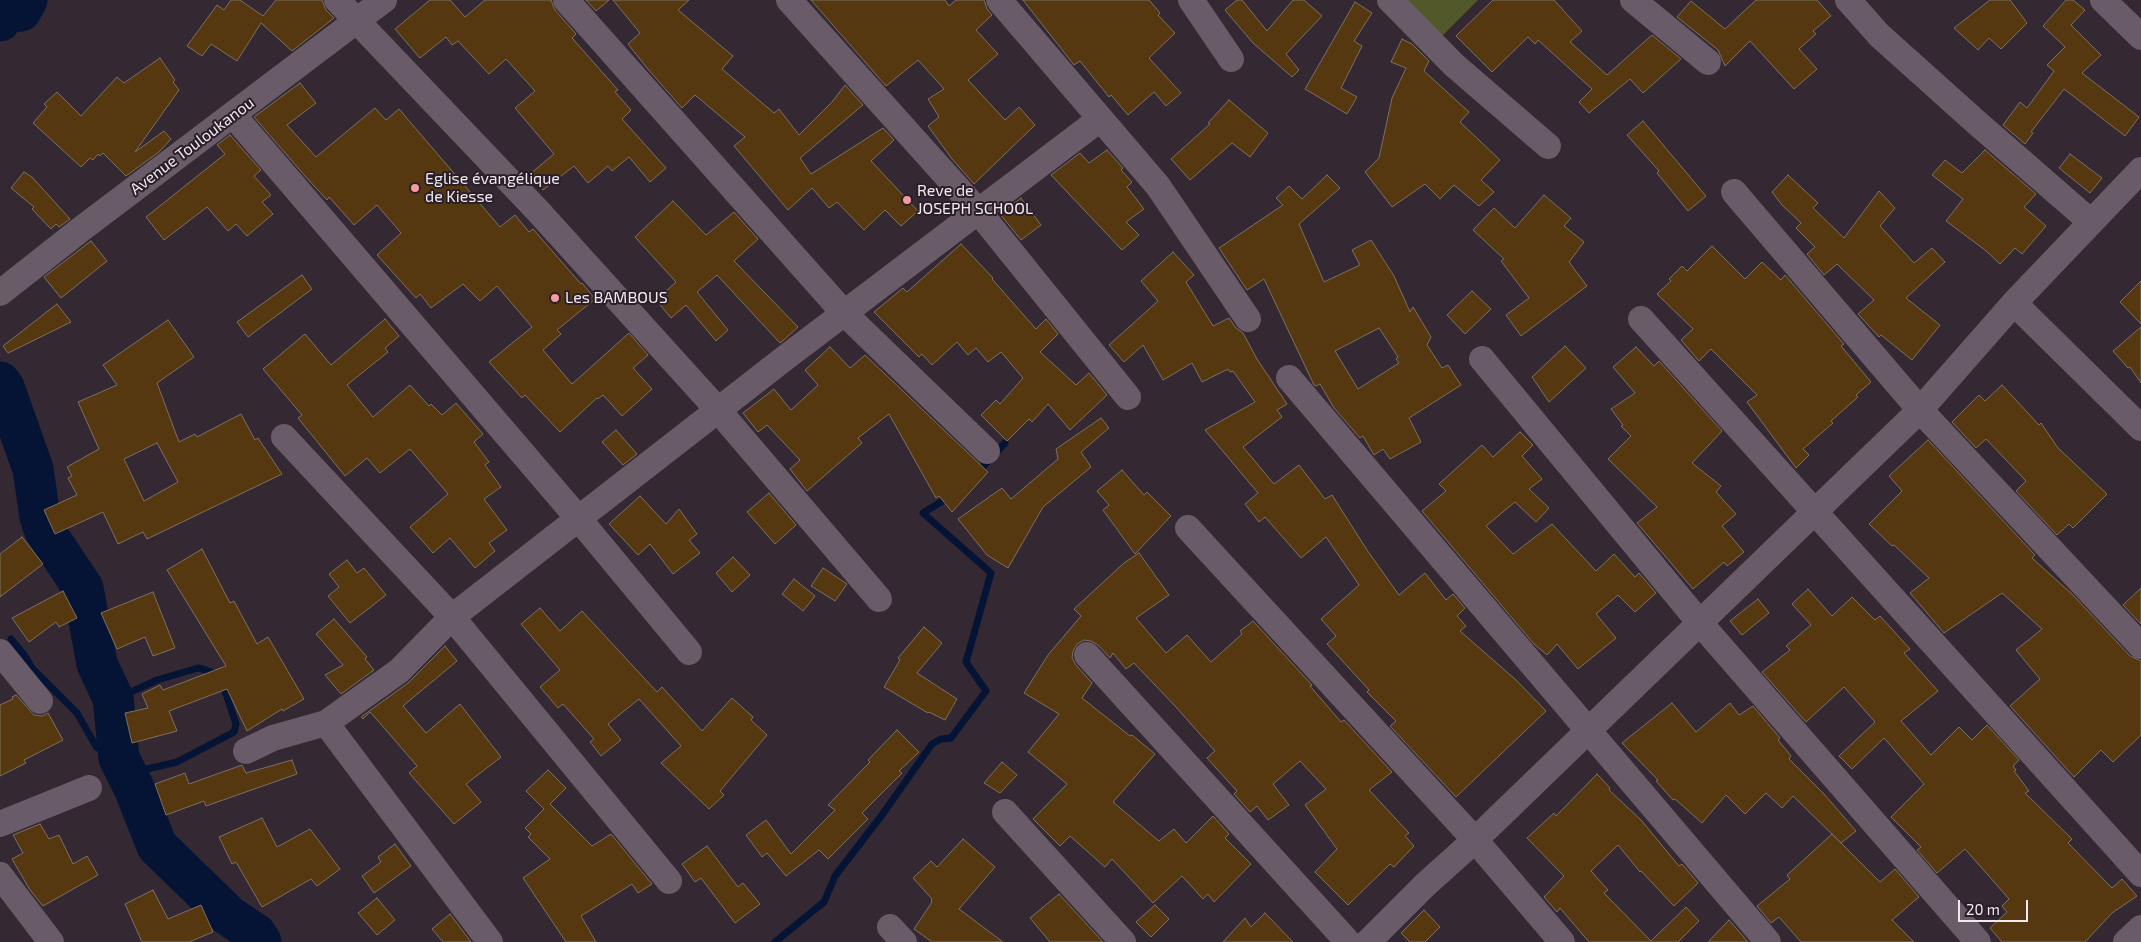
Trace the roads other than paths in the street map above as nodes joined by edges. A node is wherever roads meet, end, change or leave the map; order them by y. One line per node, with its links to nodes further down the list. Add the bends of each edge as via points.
1 (337, 0): 11 (street)
2 (384, 0): 11 (street, Avenue Touloukanou)
3 (566, 0): 24 (street)
4 (789, 0): 20 (street)
5 (999, 0): 16 (street)
6 (1191, 0): 13 (street)
7 (1390, 0): 17 (street, via 1454,65)
8 (1633, 0): 14 (street)
9 (1848, 0): 21 (street, via 1879,35)
10 (2103, 0): 12 (street)
11 (358, 21): 15 (street, Avenue Touloukanou); 30 (street, via 538,211)
12 (2141, 37)
13 (1231, 59)
14 (1708, 62)
15 (233, 115): 22 (street, Avenue Touloukanou); 36 (street)
16 (1100, 118): 20 (street); 25 (street, via 1158,186)
17 (1548, 146)
18 (2141, 170): 21 (street)
19 (1734, 192): 31 (street)
20 (978, 211): 24 (street); 29 (street)
21 (2092, 222): 23 (street)
22 (0, 293)
23 (2014, 303): 31 (street); 32 (street)
24 (844, 313): 30 (street); 34 (street)
25 (1248, 319)
26 (1641, 319): 35 (street)
27 (1482, 359): 40 (street)
28 (1289, 378): 47 (street)
29 (1128, 397)
30 (718, 410): 36 (street); 38 (street)
31 (1920, 410): 35 (street); 41 (street)
32 (2141, 428)
33 (284, 437): 39 (street)
34 (987, 451)
35 (1814, 513): 40 (street); 53 (street)
36 (578, 518): 39 (street); 43 (street)
37 (1188, 528): 52 (street)
38 (879, 599)
39 (452, 618): 46 (street, via 398,671); 55 (street)
40 (1700, 623): 47 (street); 64 (street)
41 (2141, 646)
42 (0, 652): 45 (street)
43 (689, 652)
44 (1087, 655): 60 (street)
45 (40, 701)
46 (326, 723): 48 (street, via 273,738); 58 (street)
47 (1588, 731): 52 (street); 63 (street)
48 (246, 751)
49 (89, 788): 51 (street)
50 (1005, 812): 59 (street)
51 (0, 824)
52 (1475, 840): 61 (street); 62 (street)
53 (2141, 874)
54 (0, 876): 57 (street)
55 (669, 880)
56 (2141, 928): 65 (street)
57 (51, 942)
58 (490, 942)
59 (1123, 942)
60 (1348, 942)
61 (1368, 942)
62 (1562, 942)
63 (1768, 942)
64 (1978, 942)
65 (2126, 942)

